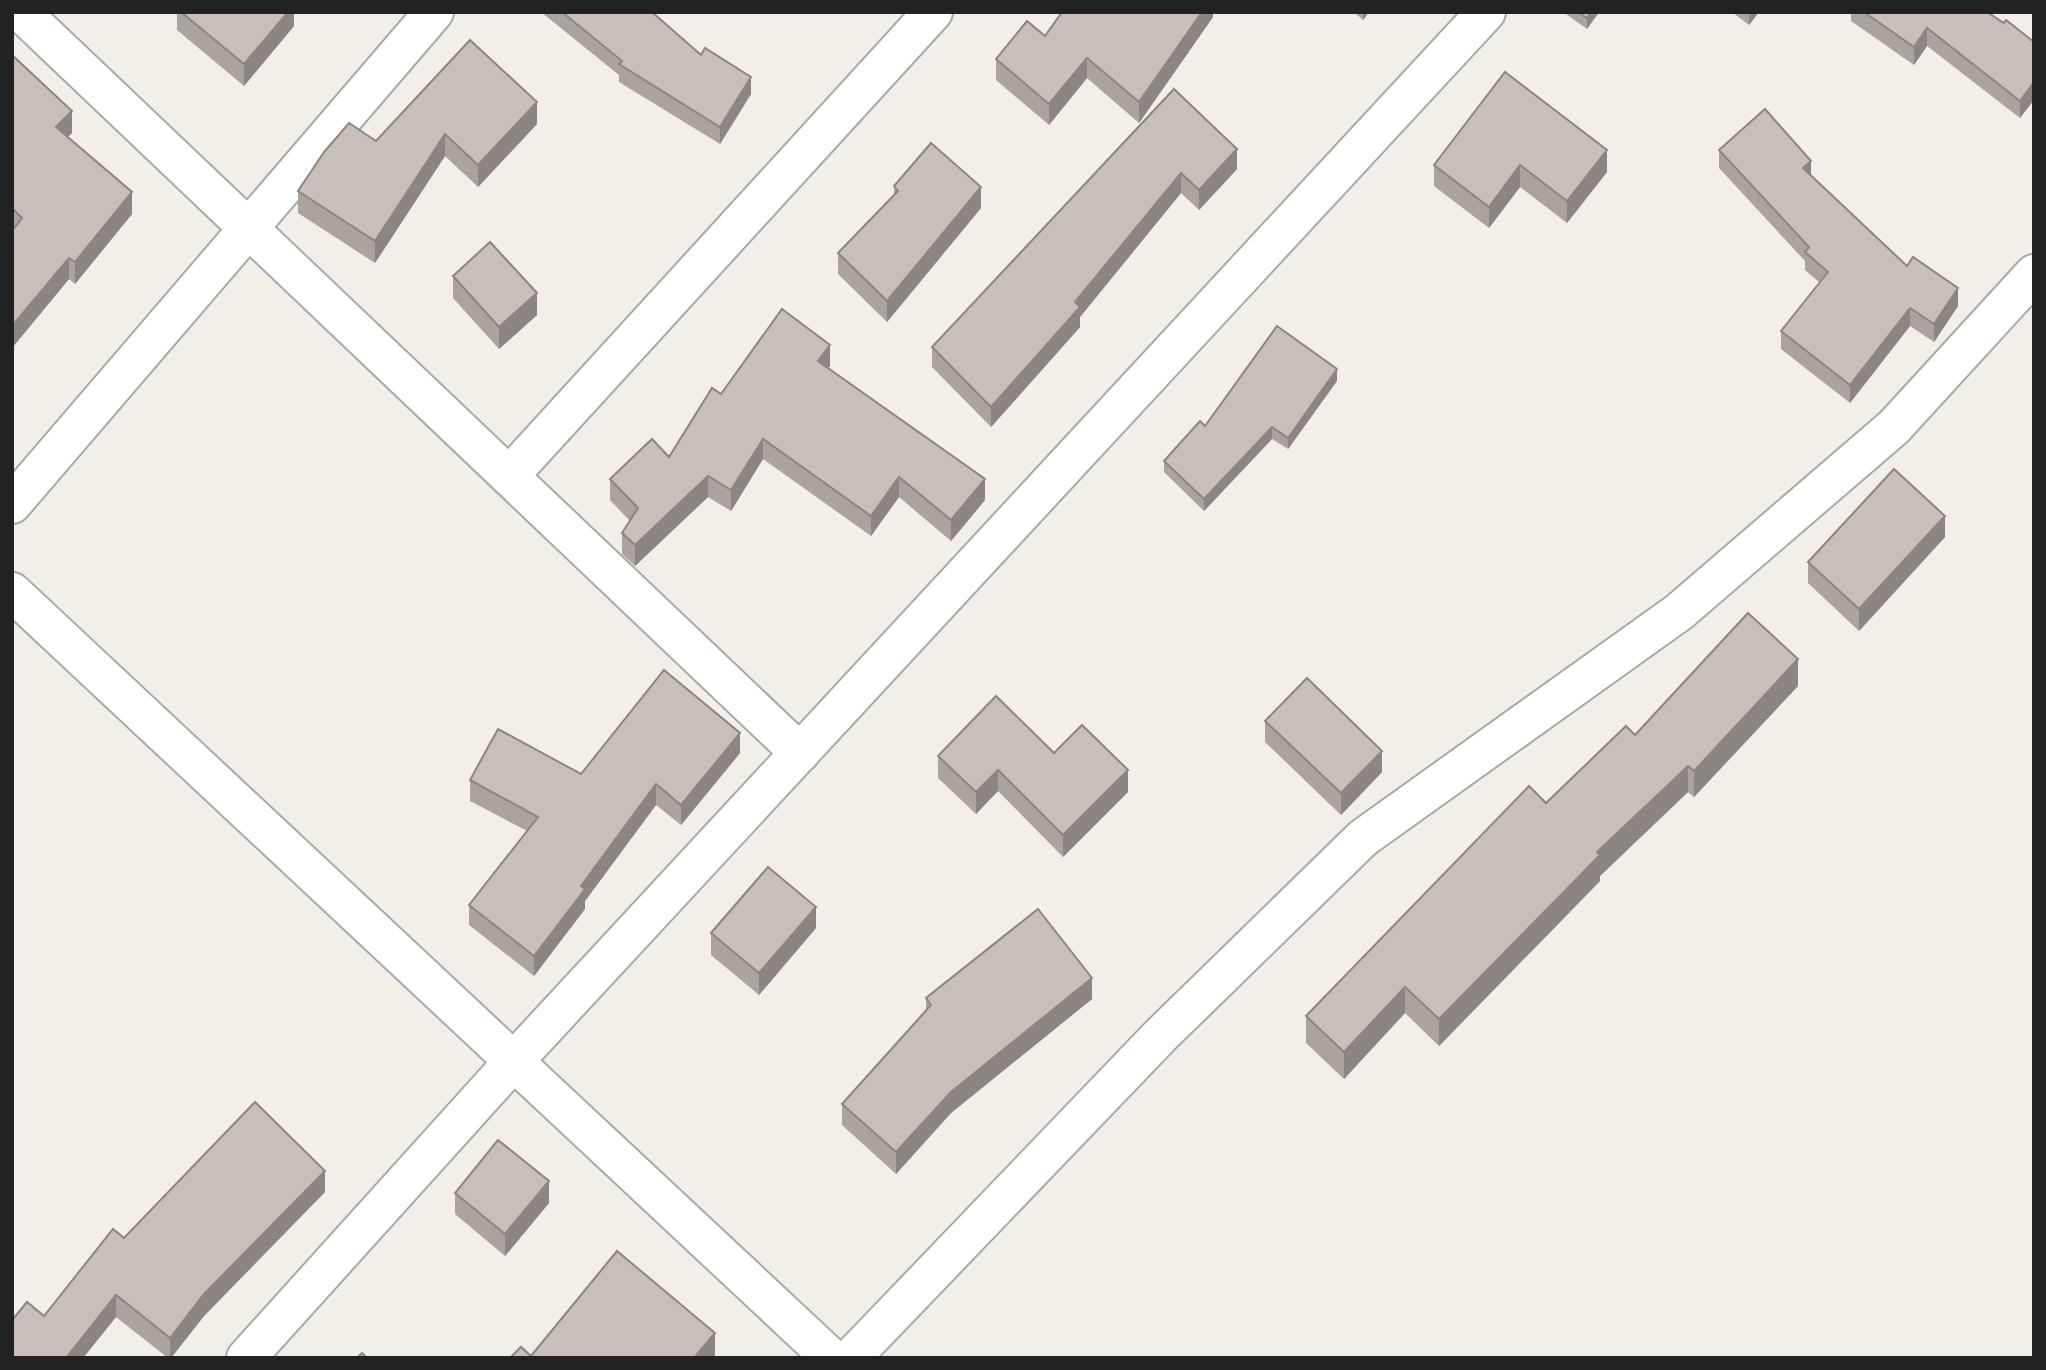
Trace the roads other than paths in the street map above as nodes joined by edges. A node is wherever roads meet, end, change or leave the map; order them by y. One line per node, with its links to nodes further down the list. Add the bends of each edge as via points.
1 (21, 12): 5 (street)
2 (434, 12): 5 (street)
3 (933, 12): 7 (street)
4 (1486, 12): 10 (street)
5 (249, 229): 7 (street); 8 (street)
6 (2034, 274): 14 (street, via 1894,427 1679,612 1363,838 1160,1036)
7 (509, 476): 10 (street)
8 (12, 504)
9 (12, 592): 11 (street)
10 (800, 753): 11 (street)
11 (514, 1061): 12 (street); 13 (street)
12 (246, 1358)
13 (831, 1358)
14 (851, 1358)

